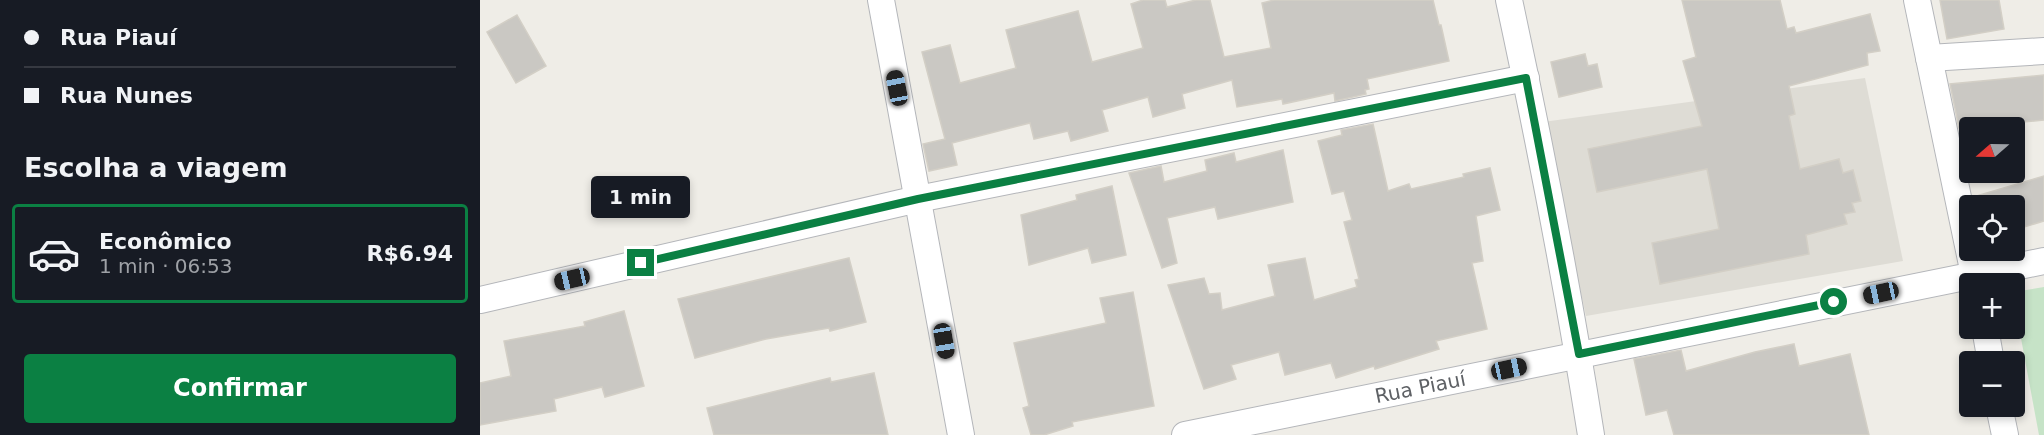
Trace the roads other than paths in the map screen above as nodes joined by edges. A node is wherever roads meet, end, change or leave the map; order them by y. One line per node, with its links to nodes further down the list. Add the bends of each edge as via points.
1 (881, 0): 7 (street)
2 (1509, 0): 6 (street)
3 (1917, 0): 5 (street)
4 (2044, 51): 5 (street)
5 (1929, 58): 9 (street)
6 (1526, 78): 7 (street); 13 (street)
7 (918, 199): 12 (street); 15 (street)
8 (2044, 261): 10 (street, Rua Piauí)
9 (1974, 273)
10 (1998, 273)
11 (1959, 282): 13 (street, Rua Piauí)
12 (480, 300)
13 (1579, 354): 16 (street, Rua Piauí); 17 (street)
14 (2001, 417): 18 (street)
15 (961, 435)
16 (1185, 435)
17 (1591, 435)
18 (2005, 435)

